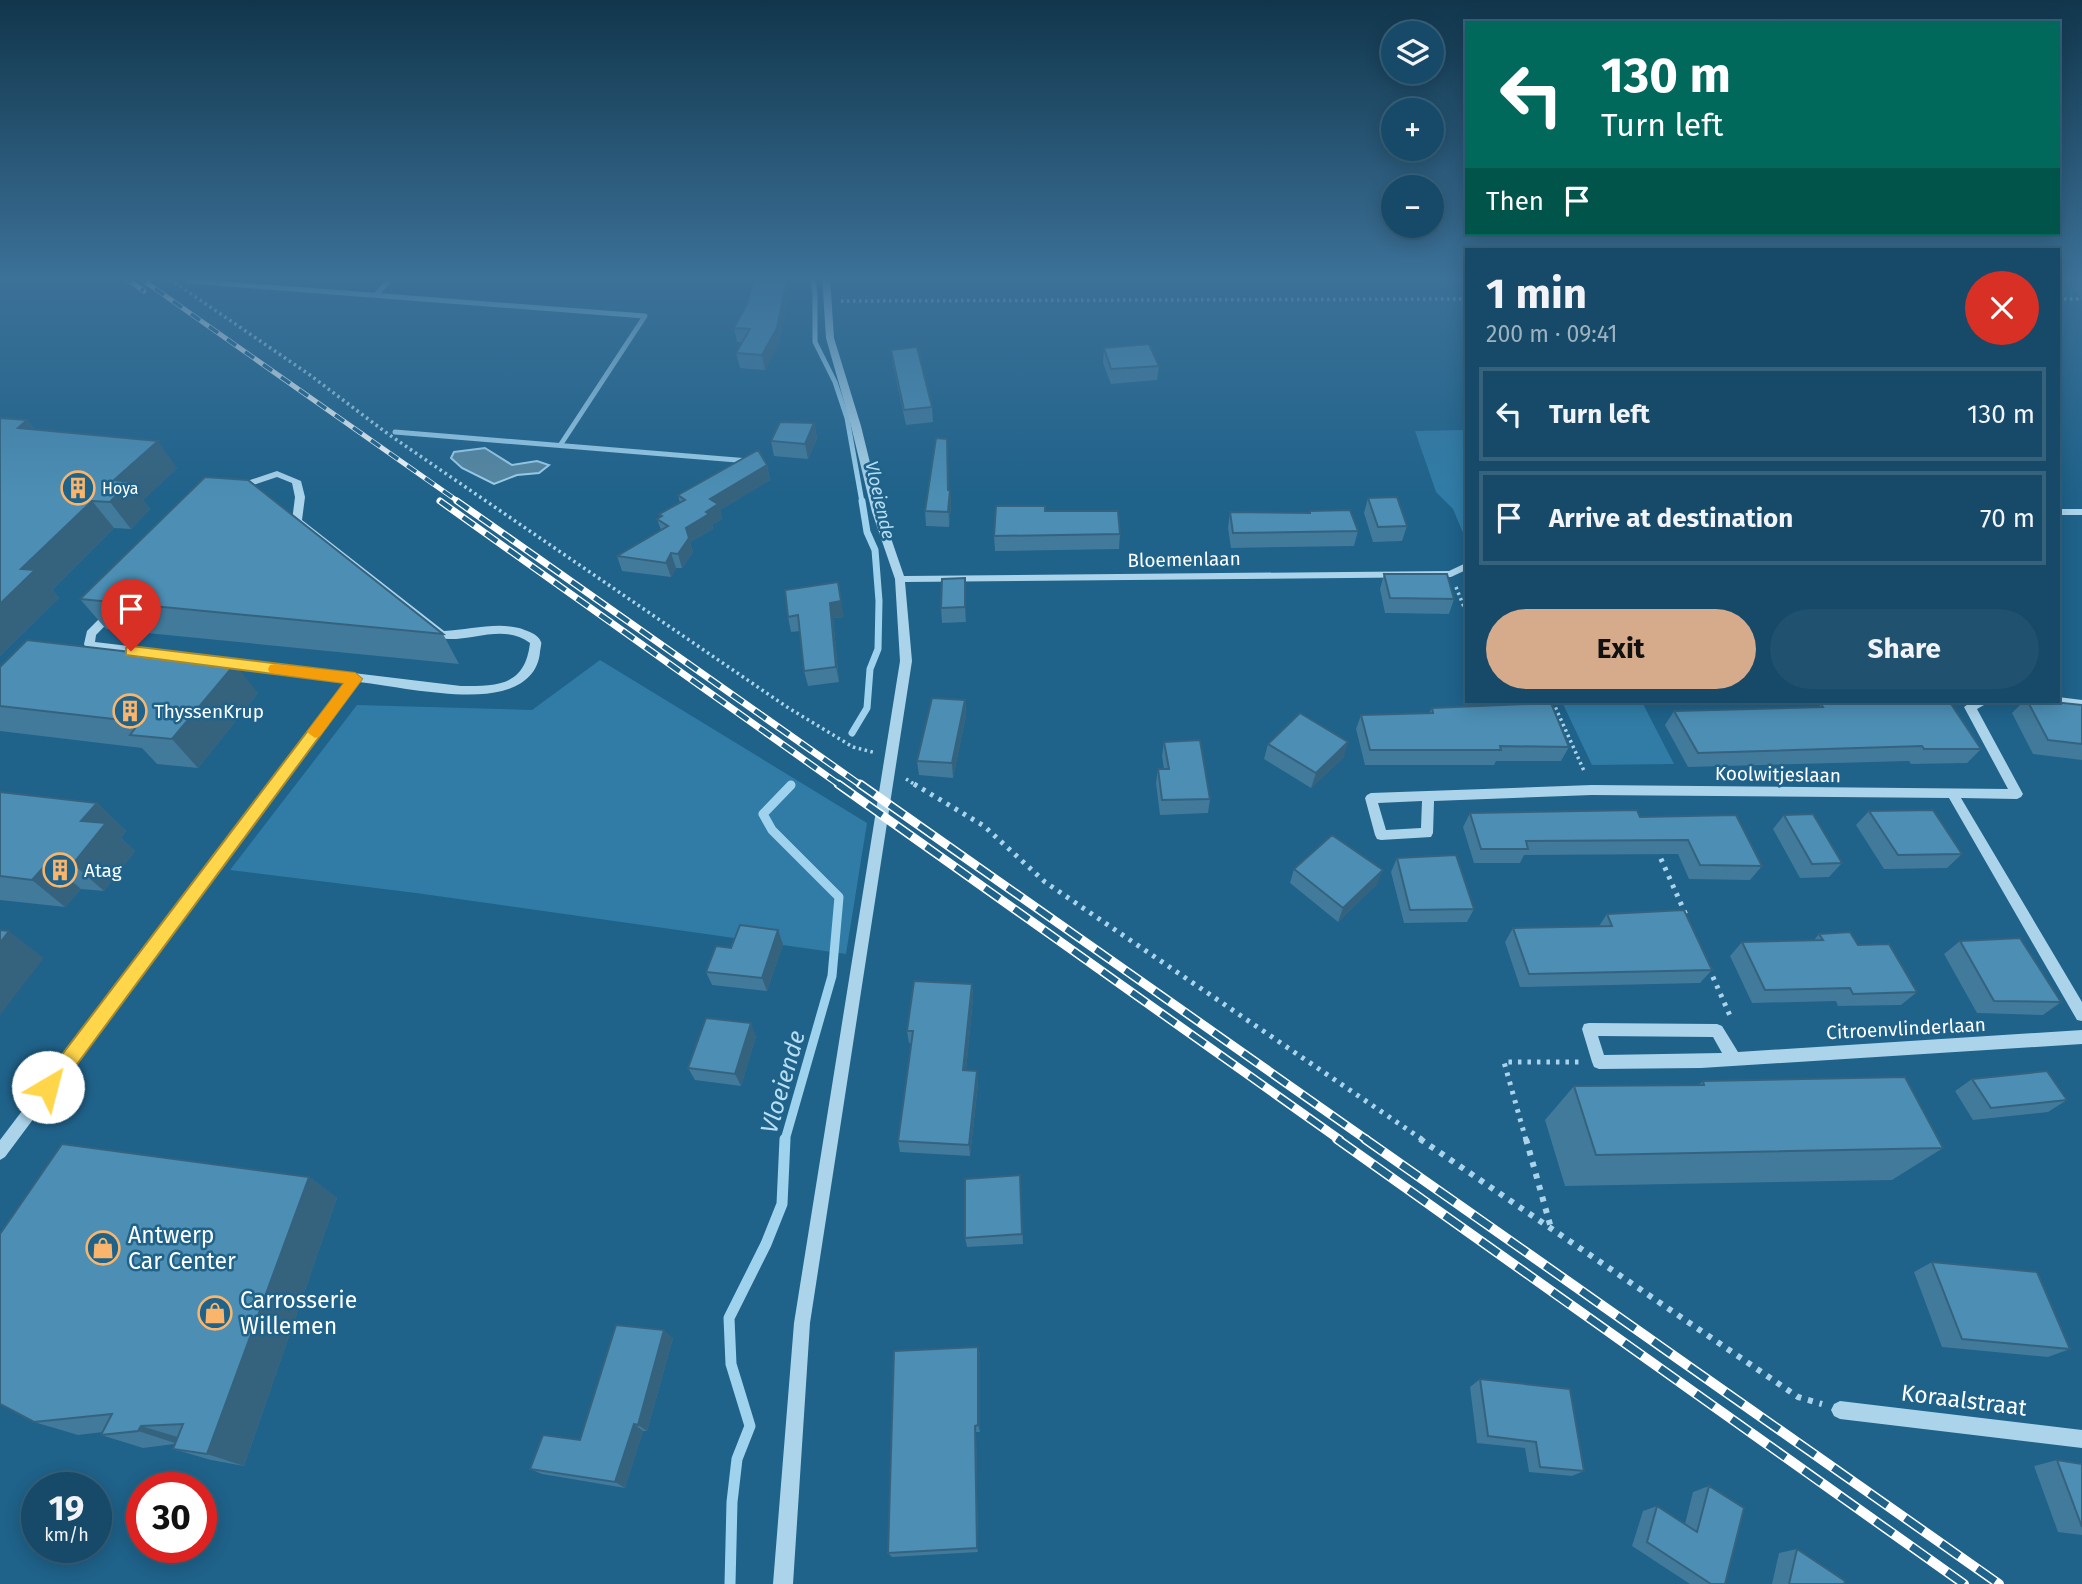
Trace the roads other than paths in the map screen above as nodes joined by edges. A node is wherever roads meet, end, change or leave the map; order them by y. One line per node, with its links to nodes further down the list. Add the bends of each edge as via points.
1 (834, 350): 5 (street)
2 (2060, 512): 3 (street)
3 (2082, 512)
4 (1465, 567): 5 (street, Bloemenlaan, via 1451,574)
5 (900, 579): 18 (street, via 906,660 802,1323)
6 (355, 679): 6 (street, via 461,690 501,689 520,681 533,667 536,642 530,635 510,630 442,635 297,521 296,481 277,474 228,495 91,634 89,643); 15 (street)
7 (2060, 701): 9 (street)
8 (1978, 703): 10 (street, Koolwitjeslaan, via 1970,707 2017,794)
9 (2082, 704)
10 (1953, 795): 11 (street, Koolwitjeslaan, via 1592,790); 12 (street)
11 (1428, 796): 11 (street, Koolwitjeslaan, via 1371,798 1381,835 1427,833)
12 (2082, 1015)
13 (2082, 1037): 14 (street, Citroenvlinderlaan)
14 (1740, 1056): 14 (street, via 1717,1031 1588,1029 1599,1062)
15 (0, 1152)
16 (1840, 1410): 17 (street, Koraalstraat)
17 (2082, 1439)
18 (783, 1584)

